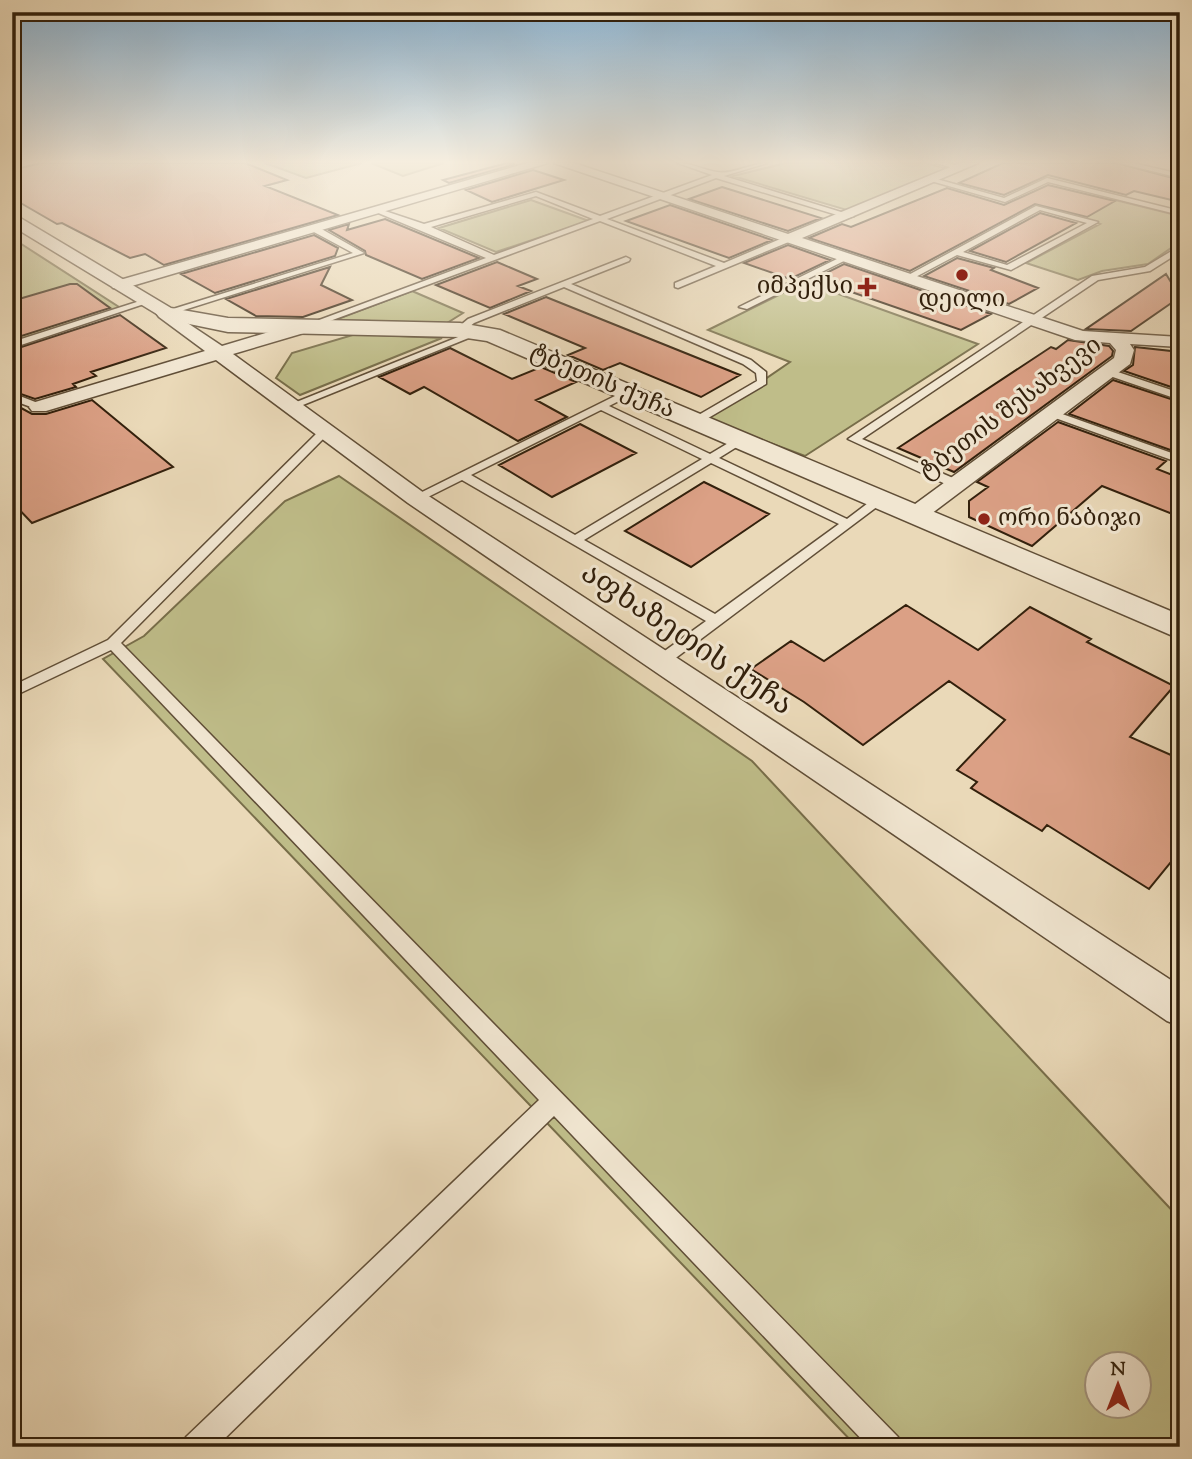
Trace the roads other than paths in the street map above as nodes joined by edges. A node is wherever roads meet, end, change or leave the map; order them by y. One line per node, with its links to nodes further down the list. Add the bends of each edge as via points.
1 (33, 231): 20 (street, ტბეთის ქუჩა)
2 (308, 231): 20 (street)
3 (319, 231): 23 (lane, via 360,253)
4 (433, 231): 14 (lane)
5 (566, 231): 14 (lane)
6 (631, 231): 17 (lane)
7 (764, 231): 11 (street)
8 (809, 231): 11 (street)
9 (995, 231): 13 (lane)
10 (1077, 231): 13 (lane, via 1008,268)
11 (788, 239): 16 (street); 17 (lane)
12 (1180, 248): 24 (lane, via 1147,269 1095,278)
13 (956, 252): 18 (lane)
14 (494, 258): 25 (lane)
15 (626, 259): 19 (lane)
16 (844, 259): 18 (street); 22 (lane)
17 (724, 266): 21 (lane)
18 (905, 279): 24 (street)
19 (564, 284): 26 (lane, via 471,321); 39 (lane, via 761,372 762,382)
20 (119, 285): 23 (street, ტბეთის ქუჩა)
21 (678, 285)
22 (744, 307)
23 (155, 308): 25 (street, ტბეთის ქუჩა, via 228,325); 29 (lane); 30 (street, აფხაზეთის ქუჩა)
24 (1028, 320): 27 (street); 45 (lane, via 854,439)
25 (308, 326): 26 (street, ტბეთის ქუჩა); 30 (street)
26 (468, 331): 32 (street, ტბეთის ქუჩა, via 492,335); 37 (lane)
27 (1117, 340): 28 (street); 31 (street, ტბეთის შესახვევი, via 1125,350 1123,360)
28 (1180, 342)
29 (12, 345)
30 (215, 353): 36 (street); 37 (street, აფხაზეთის ქუჩა)
31 (1108, 372): 34 (lane); 38 (street, ტბეთის შესახვევი)
32 (627, 393): 35 (lane); 39 (street, ტბეთის ქუჩა)
33 (12, 396): 36 (lane)
34 (1180, 397)
35 (600, 406): 42 (lane); 44 (lane)
36 (39, 407)
37 (289, 407): 40 (street, აფხაზეთის ქუჩა)
38 (1051, 412): 43 (lane); 45 (street, ტბეთის შესახვევი)
39 (694, 422): 41 (street, ტბეთის ქუჩა)
40 (323, 433): 46 (street, აფხაზეთის ქუჩა); 53 (lane)
41 (739, 441): 42 (lane); 47 (street, ტბეთის ქუჩა)
42 (710, 458): 49 (lane); 50 (lane)
43 (1180, 460)
44 (462, 475): 46 (lane); 50 (lane)
45 (956, 484): 48 (street, ტბეთის შესახვევი)
46 (416, 498): 54 (street, აფხაზეთის ქუჩა)
47 (880, 500): 48 (street, ტბეთის ქუჩა); 49 (lane)
48 (915, 515): 52 (street, ტბეთის ქუჩა)
49 (848, 524): 51 (lane)
50 (575, 540): 51 (lane)
51 (716, 621): 54 (lane)
52 (1180, 628)
53 (113, 643): 55 (lane); 57 (lane)
54 (660, 662): 56 (street, აფხაზეთის ქუჩა)
55 (12, 692)
56 (1180, 1008)
57 (554, 1101): 58 (lane); 59 (lane)
58 (196, 1447)
59 (888, 1447)

